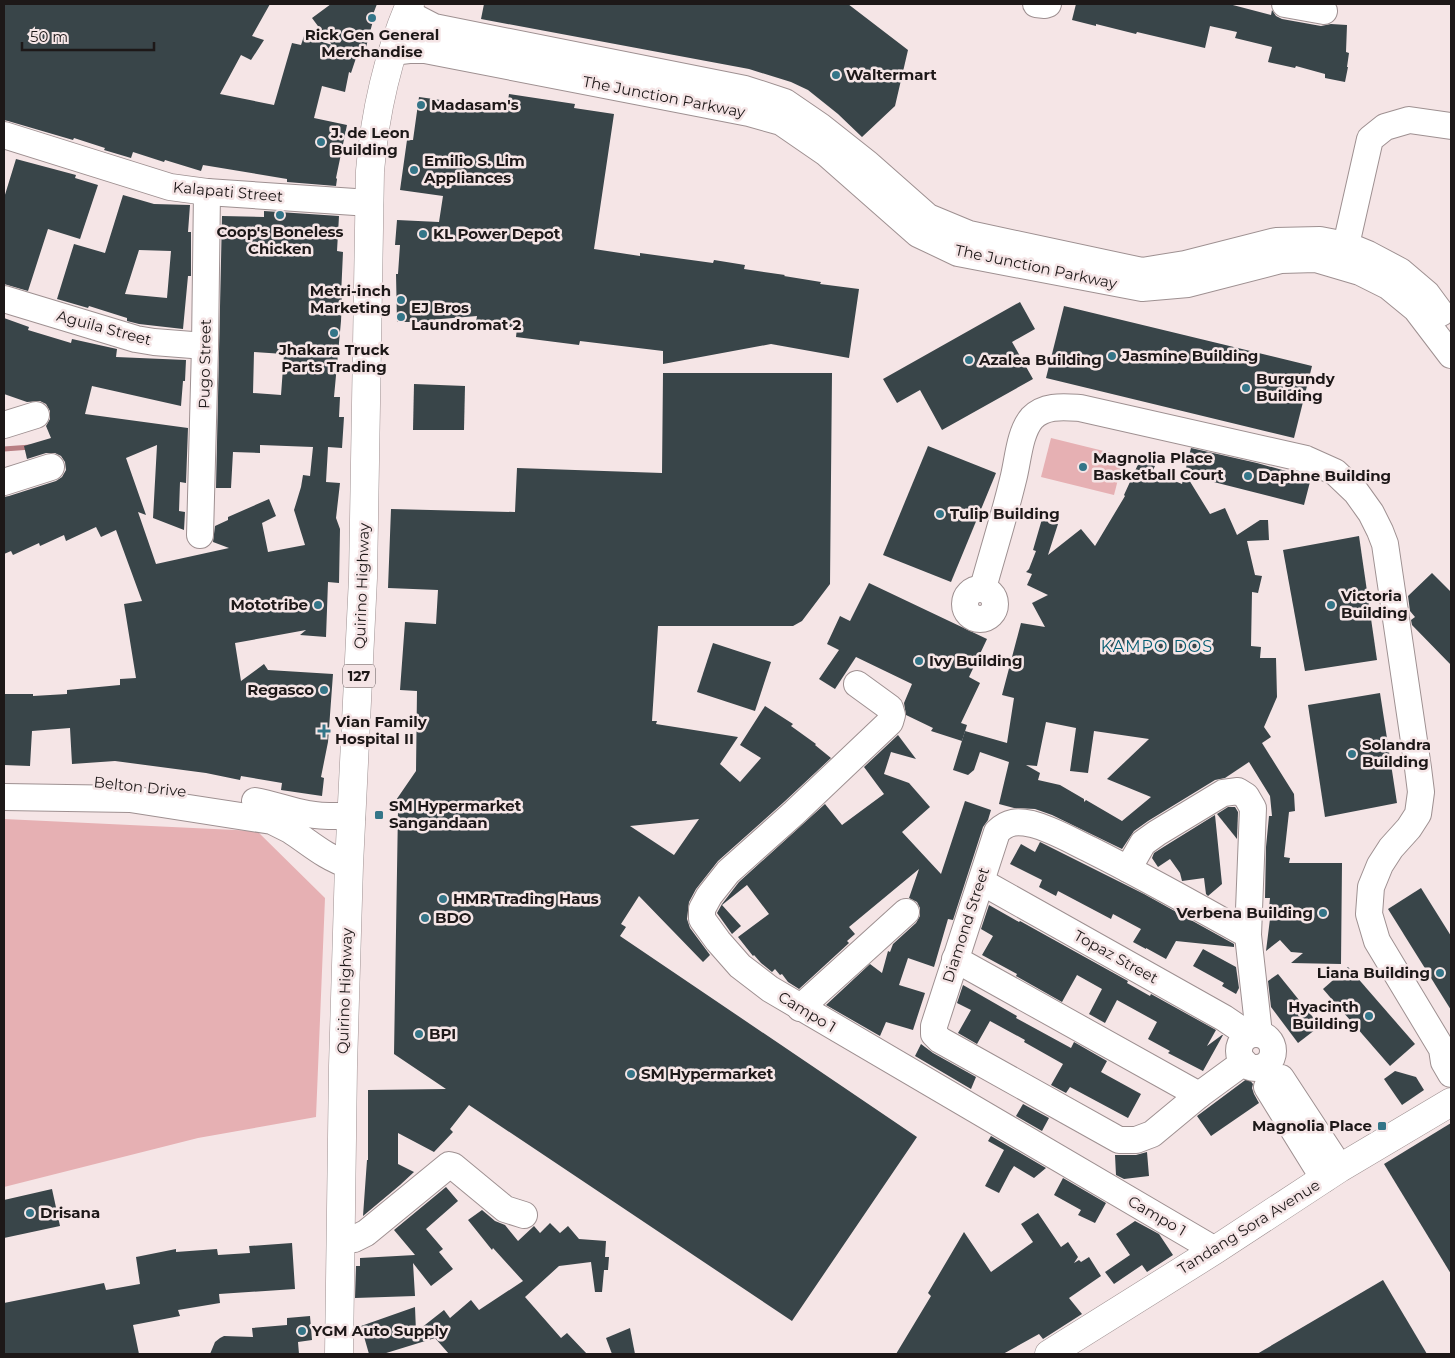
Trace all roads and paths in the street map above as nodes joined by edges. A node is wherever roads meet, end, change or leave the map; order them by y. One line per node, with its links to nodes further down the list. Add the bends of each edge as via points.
1 (1036, 4): 2 (street)
2 (1048, 4)
3 (1285, 4): 5 (street)
4 (408, 8): 6 (main road, Quirino Highway / 127); 11 (street, The Junction Parkway, via 434,27 745,89 785,102 868,164)
5 (1324, 11)
6 (392, 52): 10 (main road, Quirino Highway / 127, via 373,140); 11 (street, The Junction Parkway, via 426,50 781,122)
7 (1451, 126): 12 (street, via 1409,120 1385,127 1370,139)
8 (4, 135): 9 (street, Kalapati Street, via 170,187)
9 (207, 192): 10 (street, Kalapati Street); 16 (street, Pugo Street)
10 (370, 203): 30 (main road, Quirino Highway / 127, via 363,578)
11 (923, 226): 13 (street, The Junction Parkway, via 958,253 1142,288)
12 (1346, 245): 13 (street, The Junction Parkway, via 1320,240 1276,240); 15 (street, The Junction Parkway, via 1400,271 1427,294)
13 (1187, 274): 17 (street, The Junction Parkway, via 1280,260 1316,259 1360,272 1388,286 1416,309)
14 (4, 298): 16 (street, Aguila Street, via 136,339)
15 (1451, 326)
16 (205, 346): 22 (street, Pugo Street)
17 (1451, 355)
18 (36, 415): 19 (street)
19 (4, 425)
20 (51, 467): 21 (street)
21 (4, 482)
22 (200, 535)
23 (983, 588): 40 (street, via 1024,431 1033,418 1047,409 1062,406 1080,408 1306,459 1335,472 1356,492 1371,513 1384,544 1420,792 1418,814 1380,865 1371,887 1369,914 1377,941)
24 (857, 684): 38 (street, Campo 1, via 890,708 890,722 728,872 702,909 702,919 740,966)
25 (4, 780): 26 (street, Belton Drive)
26 (82, 790): 27 (street, Belton Drive); 28 (street, Belton Drive, via 130,799)
27 (4, 797)
28 (274, 813): 29 (street, Belton Drive); 31 (street, Belton Drive)
29 (308, 814): 30 (street, Belton Drive); 31 (street)
30 (352, 816): 32 (main road, Quirino Highway / 127)
31 (302, 839): 32 (street, Belton Drive, via 337,862)
32 (349, 865): 47 (main road, Quirino Highway / 127)
33 (1128, 869): 34 (street, Diamond Street, via 1052,831 1016,822 1004,824 997,832); 36 (street, Diamond Street); 36 (street, via 1143,843 1157,833 1223,793 1238,791 1246,796 1252,808)
34 (982, 882): 37 (street, Diamond Street); 39 (street, Topaz Street)
35 (906, 912): 38 (street)
36 (1248, 935): 39 (street)
37 (955, 959): 43 (street); 43 (street, Diamond Street, via 934,1034 1119,1140 1136,1140 1152,1134)
38 (800, 1008): 48 (street, Campo 1)
39 (1254, 1035): 41 (street, via 1242,1043 1241,1058)
40 (1447, 1051): 42 (street, via 1444,1062)
41 (1260, 1069): 43 (street, Diamond Street); 45 (street, via 1281,1078)
42 (1451, 1074)
43 (1199, 1095)
44 (1451, 1102): 45 (main road, Tandang Sora Avenue)
45 (1332, 1174): 48 (main road, Tandang Sora Avenue)
46 (524, 1215): 47 (street, via 504,1208 449,1165 366,1233 354,1239)
47 (341, 1240): 49 (main road, Quirino Highway / 127)
48 (1215, 1250): 50 (main road, Tandang Sora Avenue)
49 (339, 1354)
50 (1049, 1354)

